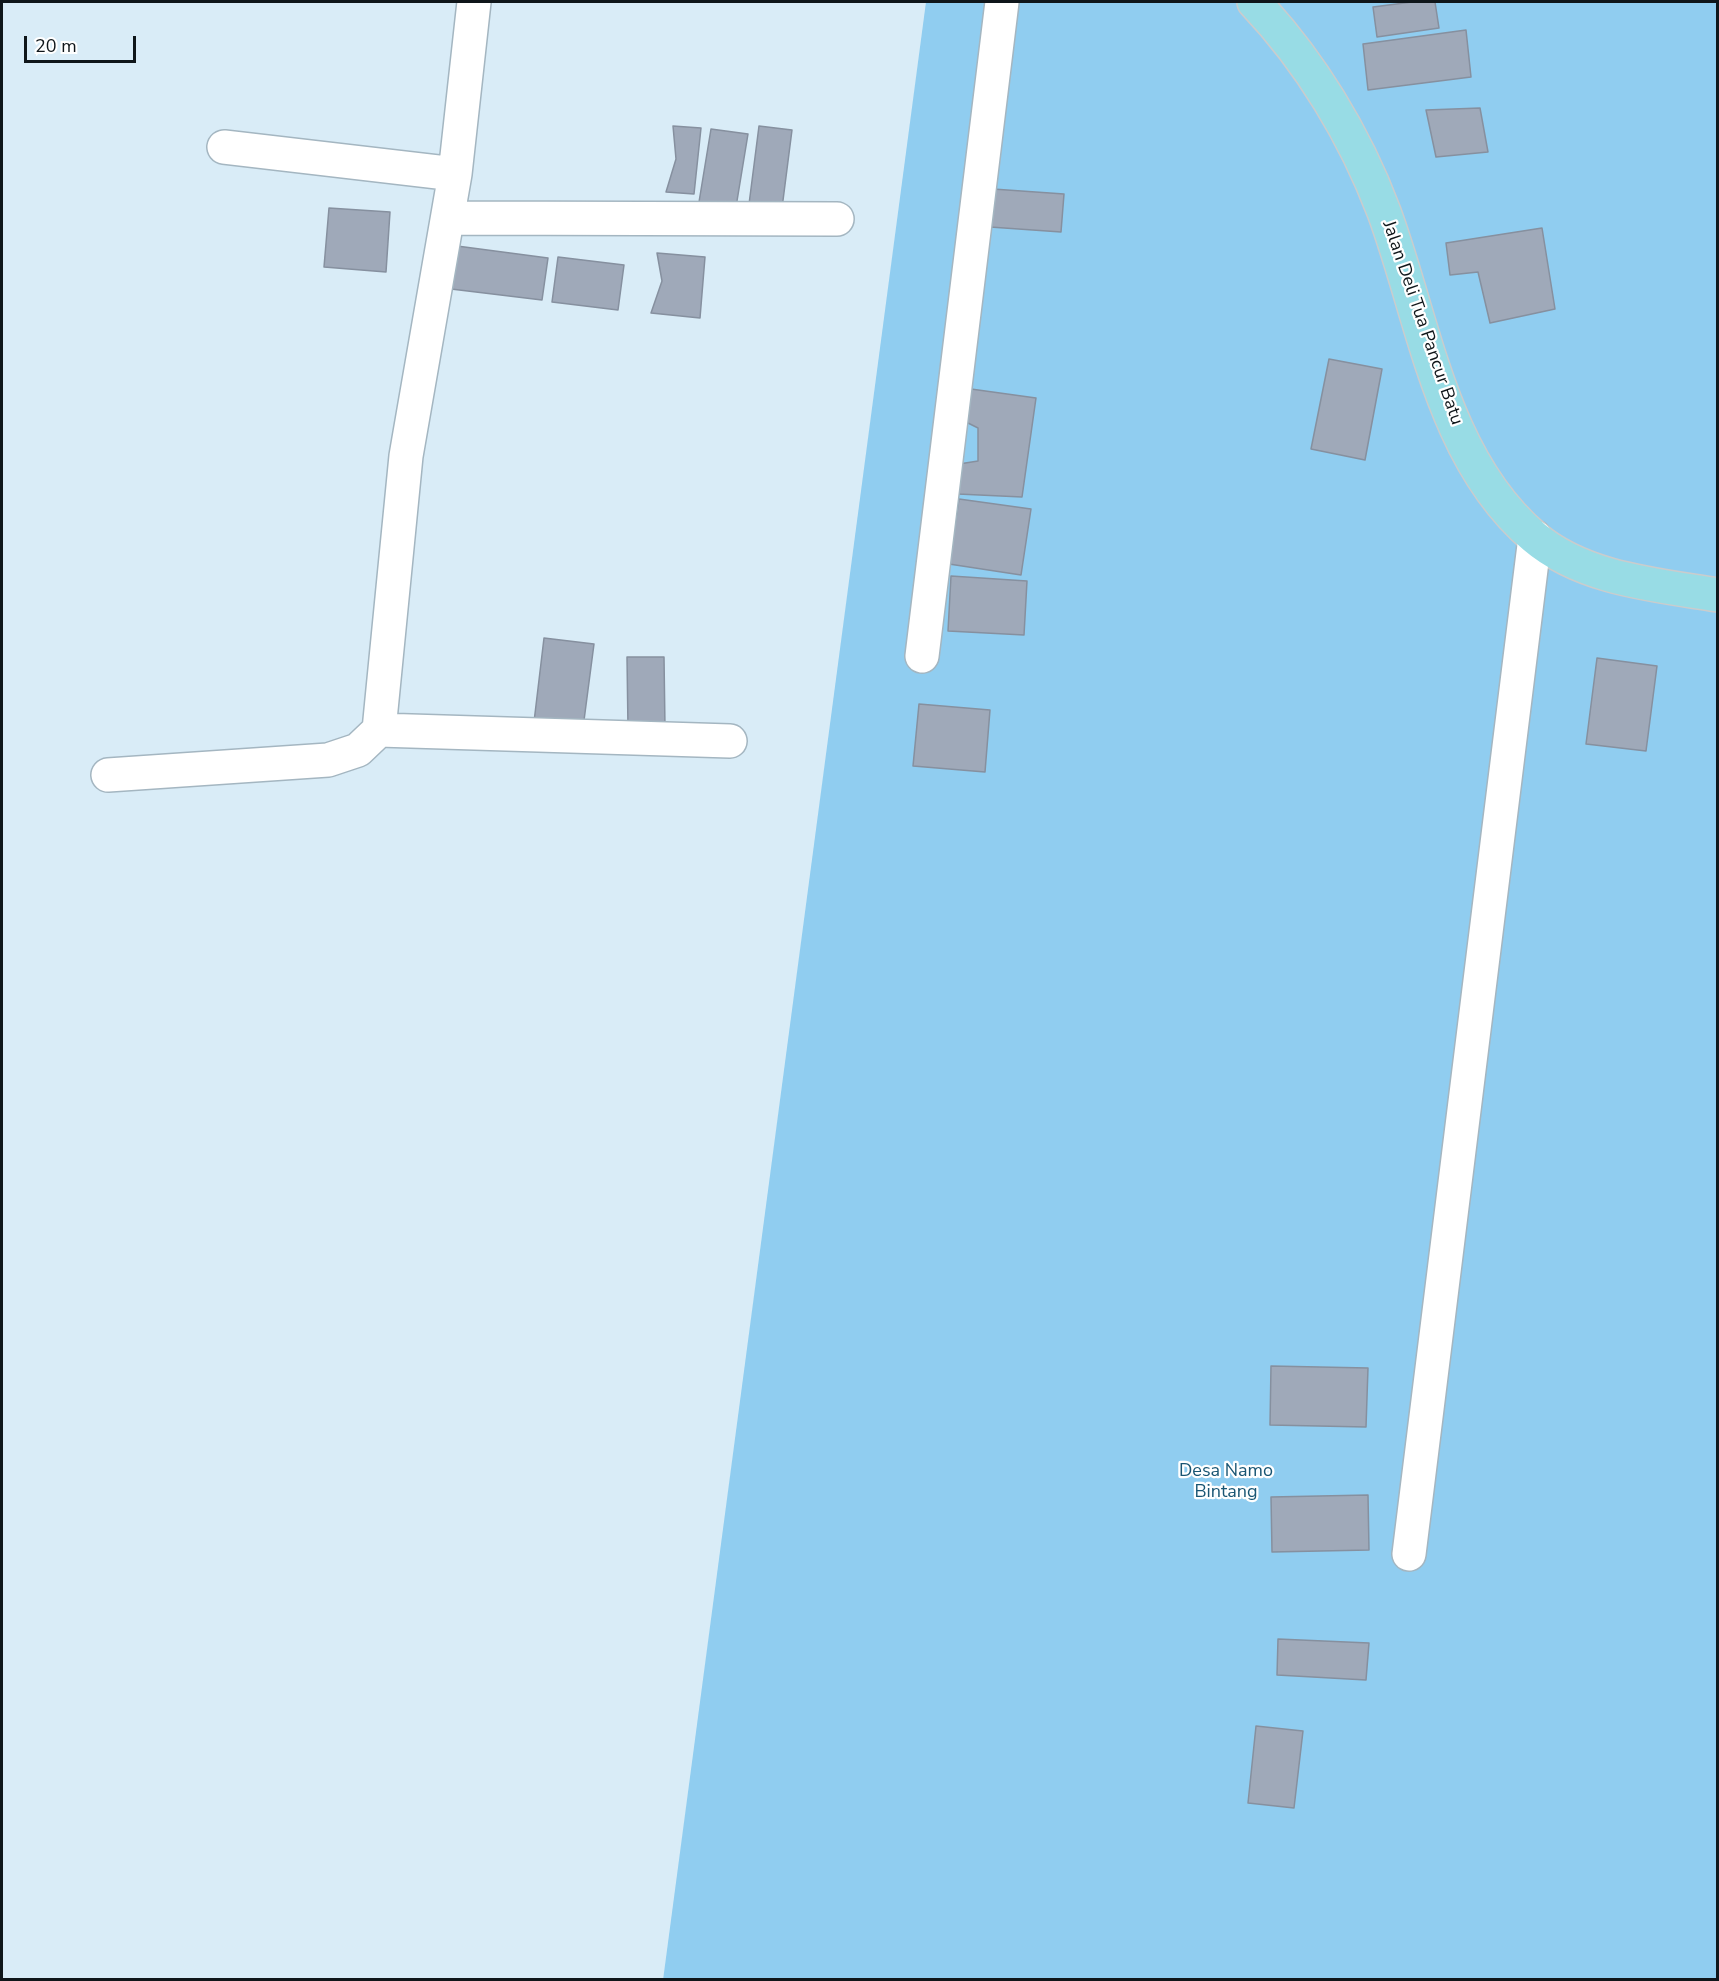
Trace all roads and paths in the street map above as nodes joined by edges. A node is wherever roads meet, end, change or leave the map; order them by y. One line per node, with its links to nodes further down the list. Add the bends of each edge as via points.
1 (474, 2): 5 (street)
2 (1002, 2): 10 (street)
3 (1254, 2): 8 (main road, Jalan Deli Tua Pancur Batu, via 1304,64 1345,125 1383,209 1438,380 1461,436 1478,469)
4 (224, 147): 5 (street)
5 (455, 174): 6 (street)
6 (448, 218): 7 (street); 11 (street, via 406,456)
7 (837, 219)
8 (1534, 537): 9 (main road, Jalan Deli Tua Pancur Batu, via 1577,563 1606,573); 14 (street)
9 (1718, 595)
10 (922, 656)
11 (379, 730): 12 (street); 13 (street, via 358,750 328,760)
12 (730, 741)
13 (108, 775)
14 (1409, 1554)

